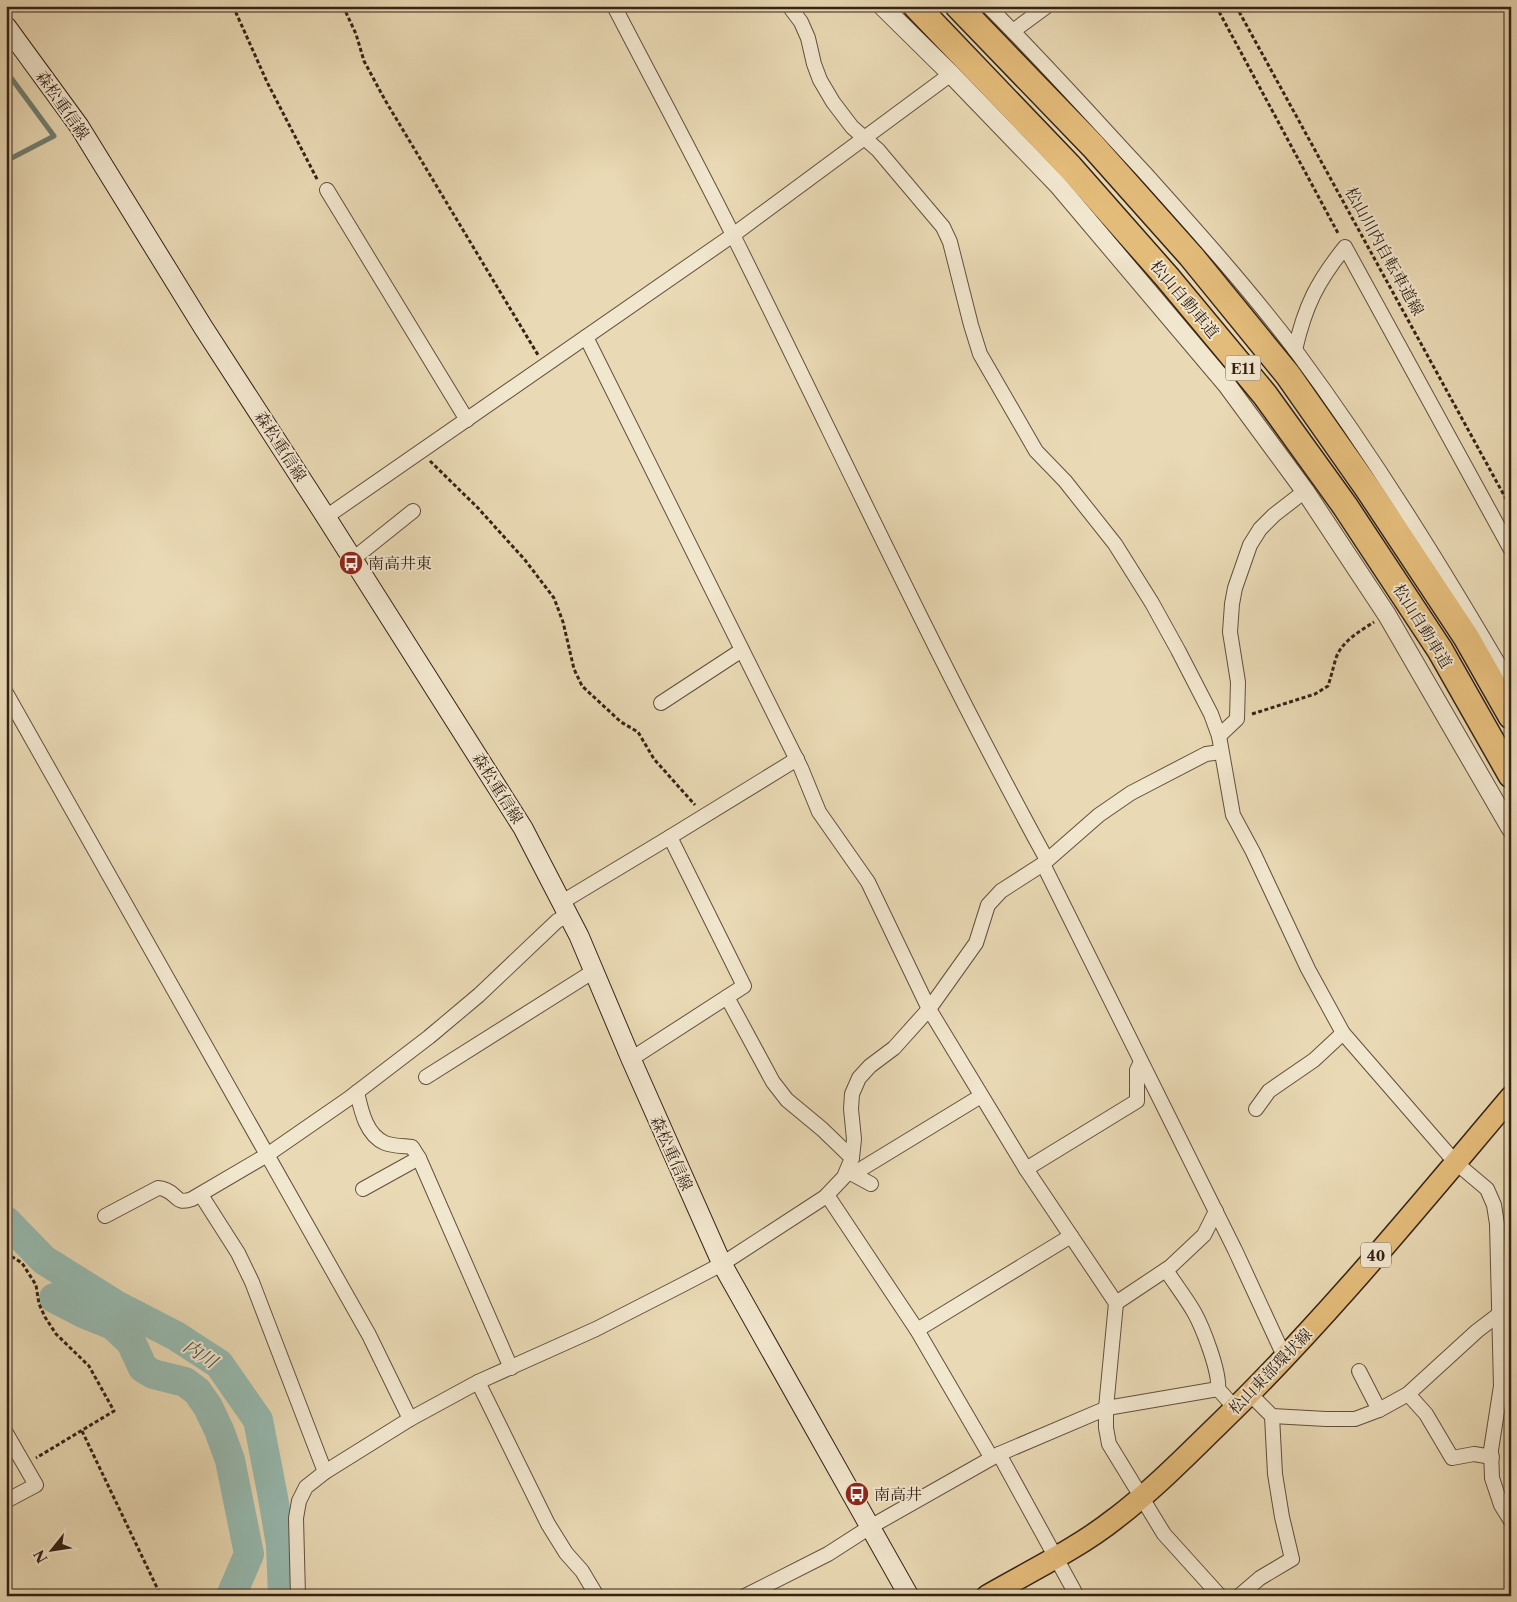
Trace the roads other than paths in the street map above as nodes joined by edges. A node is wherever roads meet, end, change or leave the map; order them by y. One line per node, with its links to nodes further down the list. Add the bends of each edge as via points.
1 (614, 6): 13 (street)
2 (789, 6): 11 (street, via 808,38 820,80 842,115)
3 (882, 6): 10 (street)
4 (916, 6): 30 (highway, 松山自動車道 / E11, via 1070,167 1265,395 1345,506 1440,650)
5 (958, 6): 26 (highway, 松山自動車道 / E11, via 1100,153 1191,256 1288,375 1466,638)
6 (988, 6): 9 (street)
7 (1047, 6): 9 (street)
8 (6, 26): 19 (main road, 森松重信線, via 79,126)
9 (1012, 31): 15 (street, via 1175,207)
10 (951, 74): 11 (street); 17 (street, via 1058,185 1228,385)
11 (865, 138): 13 (street); 27 (street, via 943,227 950,242 980,354 1036,451 1066,481 1115,544 1152,603 1211,714)
12 (326, 190): 16 (street)
13 (733, 235): 14 (street); 33 (street)
14 (586, 337): 16 (street); 22 (street)
15 (1295, 350): 20 (street, via 1301,323 1312,297 1326,271 1345,247); 23 (street, via 1398,498)
16 (467, 420): 19 (street)
17 (1305, 491): 27 (street, via 1274,515 1250,545 1232,604 1230,632 1238,682 1237,719); 31 (street, via 1387,615)
18 (413, 511): 21 (street)
19 (326, 517): 21 (main road, 森松重信線)
20 (1511, 550)
21 (353, 559): 34 (main road, 森松重信線, via 523,828)
22 (742, 650): 25 (street); 29 (street)
23 (1511, 685)
24 (6, 693): 46 (street)
25 (661, 703)
26 (1511, 716)
27 (1219, 736): 28 (street)
28 (1221, 752): 33 (street, via 1206,754 1131,793 1099,815); 38 (street, via 1233,815)
29 (797, 759): 32 (street); 37 (street, via 819,812 868,882)
30 (1511, 775)
31 (1511, 829)
32 (670, 837): 34 (street); 36 (street, via 744,986)
33 (1045, 862): 37 (street, via 1001,891 988,905 976,944); 40 (street)
34 (565, 908): 35 (main road, 森松重信線); 42 (street, via 557,921 479,995)
35 (594, 971): 39 (main road, 森松重信線); 41 (street)
36 (727, 997): 39 (street); 49 (street, via 773,1082 787,1100 822,1129)
37 (929, 1009): 43 (street); 49 (street, via 894,1048 859,1078 852,1094 854,1139)
38 (1343, 1033): 45 (street, via 1314,1060 1269,1091); 48 (street)
39 (631, 1059): 58 (main road, 森松重信線)
40 (1142, 1062): 50 (street, via 1137,1070 1137,1101); 55 (street)
41 (426, 1077)
42 (357, 1092): 46 (street); 47 (street, via 371,1132 385,1143 412,1147)
43 (981, 1096): 49 (street); 50 (street)
44 (1511, 1097): 48 (main road, 松山東部環状線 / 40)
45 (1256, 1109)
46 (267, 1155): 53 (street); 74 (street, via 369,1335)
47 (419, 1158): 52 (street); 65 (street)
48 (1455, 1162): 62 (street, via 1487,1189 1494,1205); 64 (main road, 松山東部環状線 / 40)
49 (851, 1168): 51 (street); 54 (street)
50 (1026, 1169): 57 (street)
51 (870, 1184)
52 (362, 1189)
53 (201, 1195): 56 (street, via 185,1202 168,1190 158,1188); 78 (street, via 252,1282)
54 (827, 1195): 58 (street); 63 (street)
55 (1216, 1211): 59 (street, via 1204,1235); 64 (street)
56 (105, 1216)
57 (1071, 1236): 60 (street); 63 (street)
58 (722, 1264): 65 (street, via 596,1329); 82 (main road, 森松重信線)
59 (1166, 1270): 60 (street); 68 (street, via 1194,1313 1219,1380)
60 (1116, 1303): 71 (street)
61 (1511, 1305): 62 (street)
62 (1498, 1315): 69 (street); 77 (street, via 1501,1386)
63 (918, 1330): 76 (street)
64 (1285, 1358): 70 (main road, 松山東部環状線 / 40)
65 (511, 1368): 67 (street)
66 (1359, 1370): 72 (street)
67 (478, 1382): 74 (street); 85 (street, via 548,1524)
68 (1218, 1389): 70 (street); 71 (street)
69 (1408, 1394): 72 (street); 77 (street, via 1426,1414 1452,1458 1474,1454)
70 (1242, 1401): 73 (street); 79 (main road, 松山東部環状線 / 40)
71 (1106, 1408): 76 (street); 79 (street, via 1109,1444)
72 (1379, 1410): 73 (street, via 1355,1419)
73 (1272, 1416): 91 (street, via 1275,1474 1292,1559 1260,1578)
74 (410, 1419): 78 (street)
75 (6, 1433): 80 (street, via 36,1485)
76 (995, 1456): 82 (street); 83 (street)
77 (1492, 1457): 81 (street, via 1492,1478 1500,1505)
78 (325, 1472): 84 (street, via 306,1487 299,1501 296,1518)
79 (1142, 1497): 83 (main road, 松山東部環状線 / 40, via 1116,1519); 90 (street, via 1164,1534)
80 (6, 1501)
81 (1511, 1521)
82 (870, 1527): 86 (street, via 828,1554); 87 (main road, 森松重信線)
83 (1056, 1556): 88 (main road, 松山東部環状線 / 40); 89 (street)
84 (298, 1596)
85 (597, 1596)
86 (745, 1596)
87 (909, 1596)
88 (986, 1596)
89 (1077, 1596)
90 (1220, 1596)
91 (1239, 1596)

